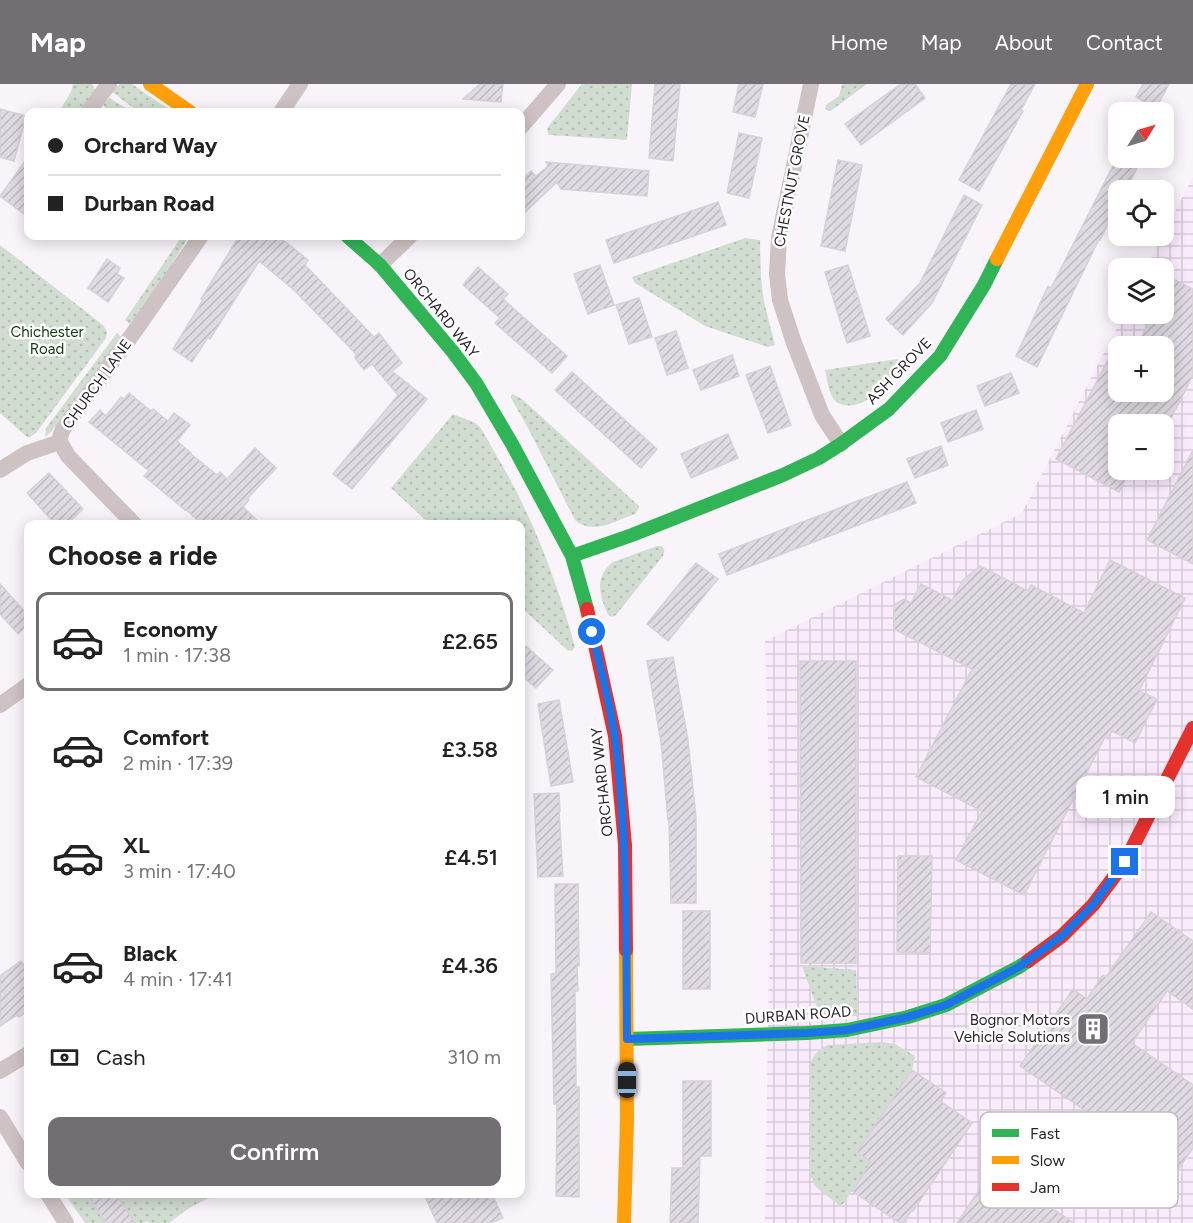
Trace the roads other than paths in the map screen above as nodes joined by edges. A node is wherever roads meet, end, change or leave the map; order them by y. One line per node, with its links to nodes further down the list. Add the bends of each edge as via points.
1 (109, 84): 7 (street)
2 (150, 84): 8 (street)
3 (300, 84): 9 (street)
4 (558, 84): 10 (street)
5 (811, 84): 16 (street, CHESTNUT GROVE, via 779,238 777,274 780,300 794,343 822,415)
6 (1088, 84): 16 (street, ASH GROVE, via 984,285 940,356 889,409)
7 (91, 108)
8 (184, 108)
9 (284, 108)
10 (525, 122)
11 (198, 240): 15 (street, CHURCH LANE, via 63,429)
12 (352, 240): 14 (street, ORCHARD WAY)
13 (406, 240): 14 (street)
14 (380, 265): 19 (street, ORCHARD WAY, via 476,383)
15 (60, 442): 17 (street, via 27,453); 18 (street, CHURCH LANE, via 68,456)
16 (841, 444): 19 (street, ASH GROVE, via 783,475)
17 (0, 470)
18 (130, 520)
19 (572, 556): 23 (street, ORCHARD WAY, via 615,736 621,787)
20 (24, 688): 21 (street)
21 (0, 705)
22 (1193, 728): 23 (street, DURBAN ROAD, via 1125,862 1093,905 1062,936 1019,967 946,1005 847,1030)
23 (627, 1039): 30 (street, ORCHARD WAY)
24 (24, 1056): 25 (street)
25 (0, 1071)
26 (0, 1118): 27 (street)
27 (24, 1157)
28 (50, 1198): 29 (street)
29 (66, 1223)
30 (624, 1223)

